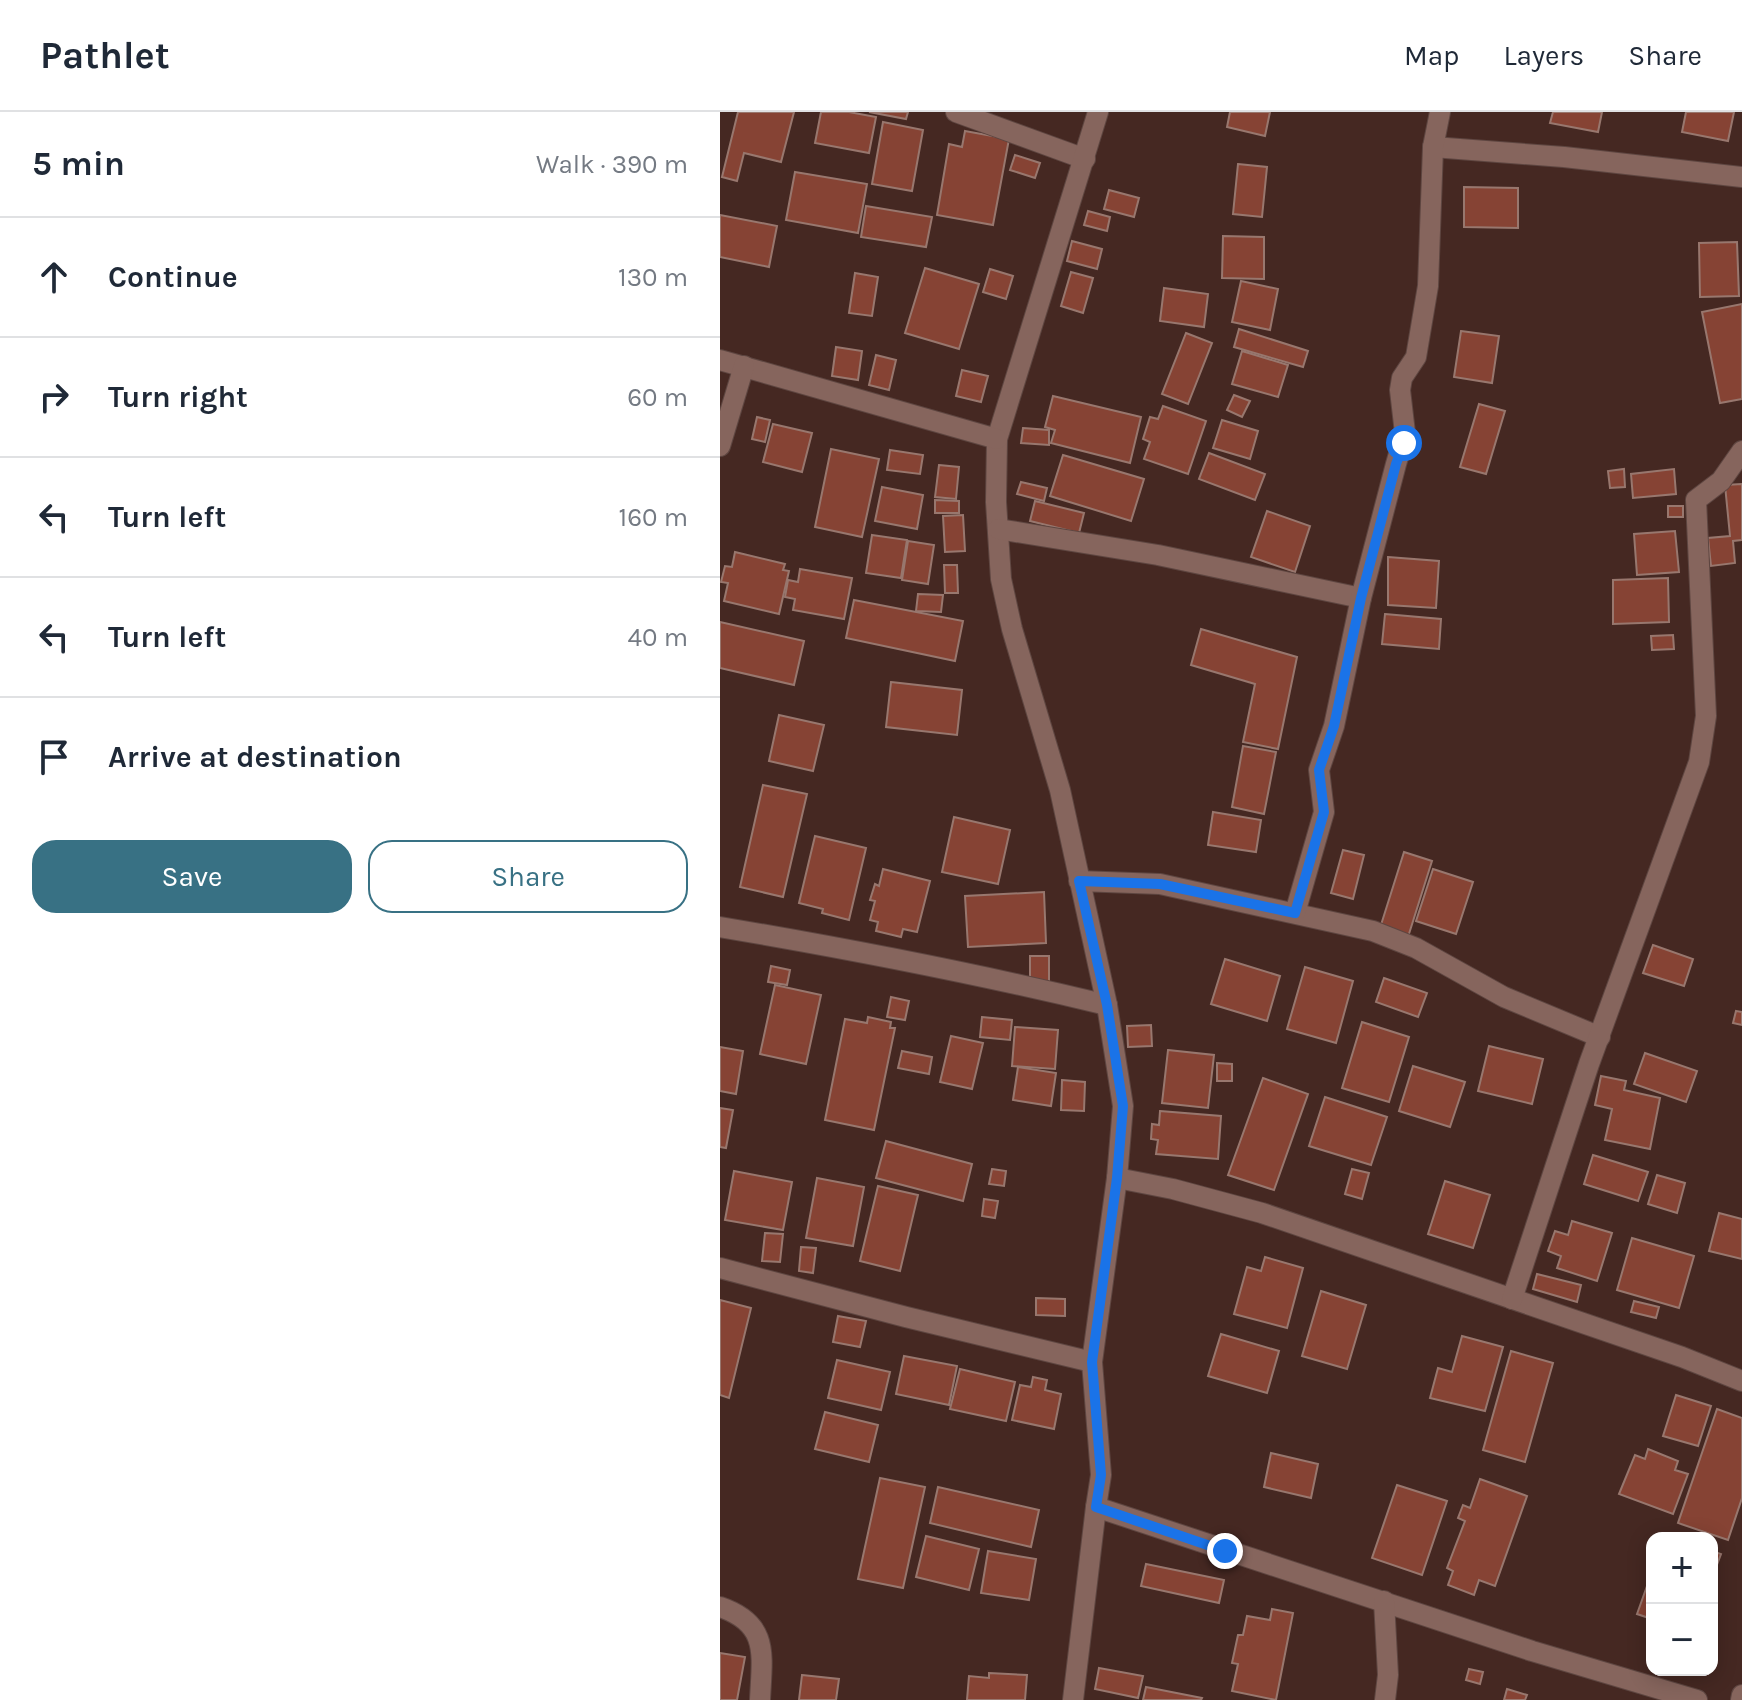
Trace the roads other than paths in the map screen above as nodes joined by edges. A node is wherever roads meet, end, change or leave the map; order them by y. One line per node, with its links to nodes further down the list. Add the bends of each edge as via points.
1 (956, 112): 5 (street)
2 (1098, 112): 5 (street)
3 (1440, 112): 4 (street)
4 (1433, 147): 6 (street); 13 (street, via 1428,286 1416,357 1400,390 1405,433)
5 (1085, 159): 9 (street)
6 (1742, 177)
7 (720, 360): 8 (street)
8 (744, 366): 9 (street); 10 (street)
9 (997, 439): 12 (street)
10 (720, 446)
11 (1742, 451): 18 (street, via 1721,481 1696,500 1706,716 1699,762)
12 (998, 529): 13 (street, via 1158,555); 14 (street, via 1012,629 1060,790)
13 (1361, 598): 15 (street, via 1334,726 1319,770 1324,812)
14 (1079, 881): 15 (street, via 1160,884); 17 (street)
15 (1295, 913): 18 (street, via 1373,931 1416,948 1504,997)
16 (720, 927): 17 (street, via 885,956)
17 (1107, 1005): 19 (street, via 1123,1106)
18 (1600, 1037): 21 (street)
19 (1117, 1178): 21 (street, via 1262,1213); 22 (street)
20 (720, 1268): 22 (street)
21 (1512, 1299): 23 (street)
22 (1092, 1362): 24 (street, via 1101,1475)
23 (1742, 1381)
24 (1096, 1507): 25 (street); 28 (street)
25 (1384, 1601): 29 (street); 30 (street)
26 (720, 1607): 27 (street, via 739,1613 758,1638)
27 (760, 1700)
28 (1073, 1700)
29 (1385, 1700)
30 (1697, 1700)

